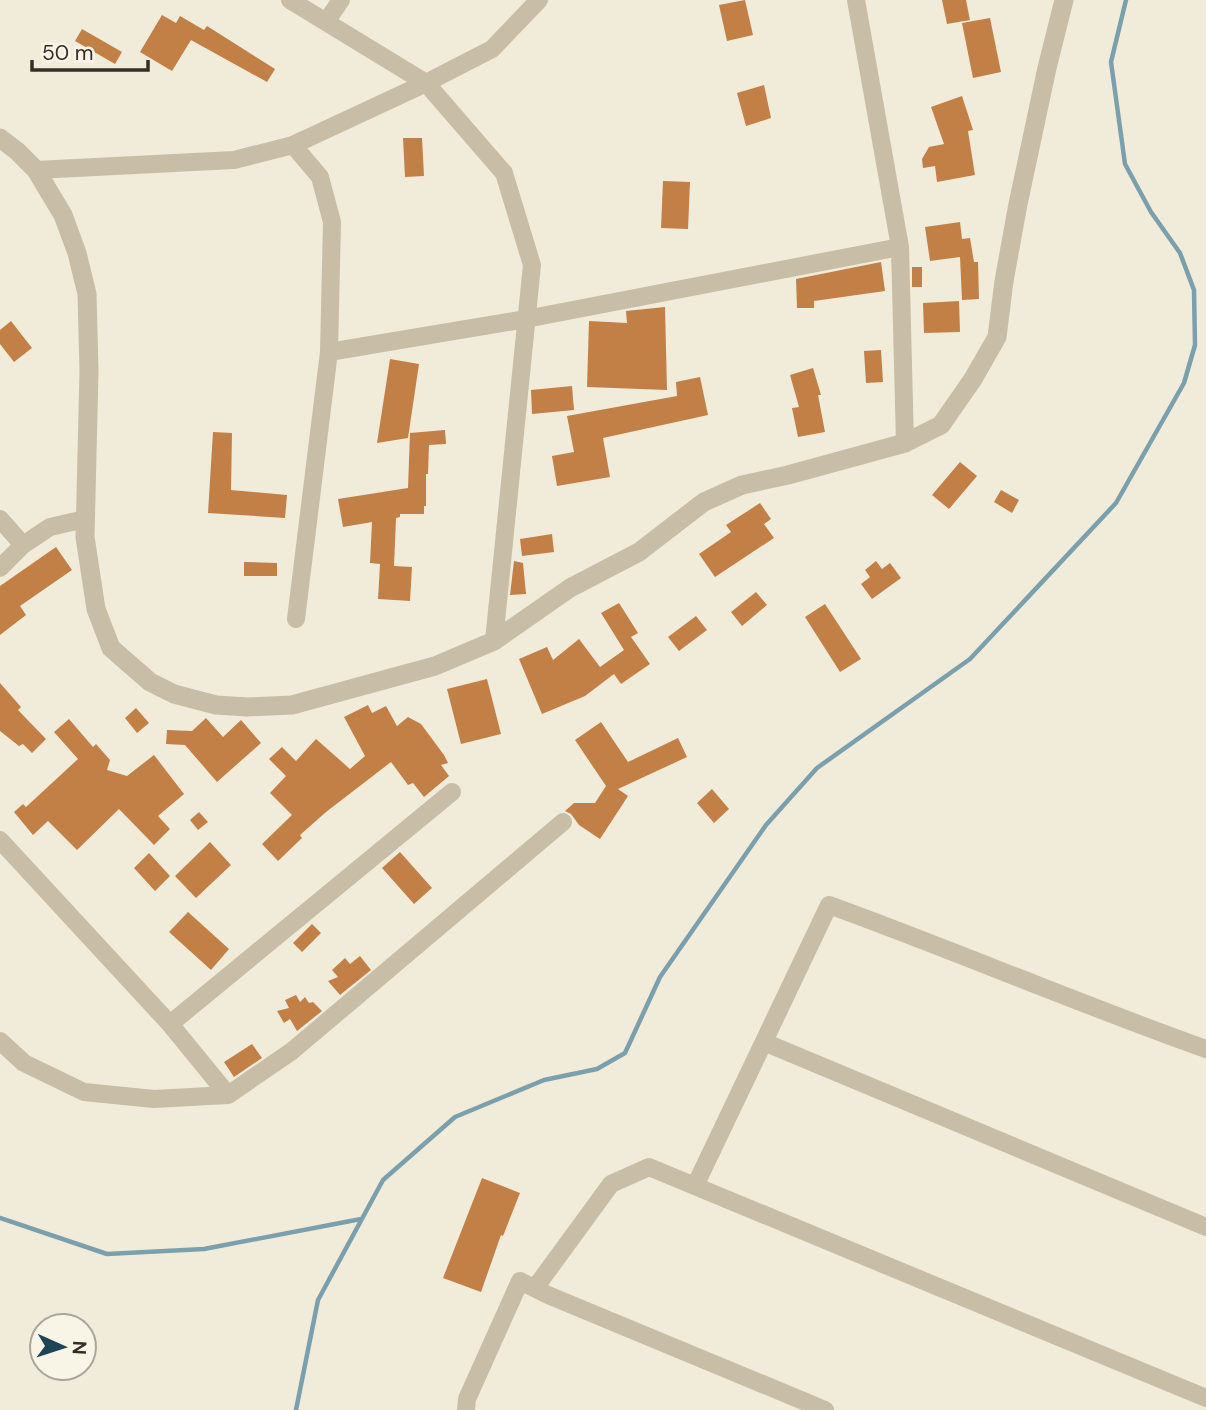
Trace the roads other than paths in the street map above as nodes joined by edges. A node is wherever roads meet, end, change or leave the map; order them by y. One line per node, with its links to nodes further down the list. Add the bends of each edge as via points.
1 (290, 0): 6 (street)
2 (341, 0): 6 (street)
3 (539, 0): 7 (street, via 492,49)
4 (856, 0): 11 (street)
5 (1064, 0): 14 (street, via 1018,204 997,337 941,425)
6 (326, 22): 7 (street)
7 (426, 83): 9 (street); 12 (street, via 503,173 532,265)
8 (0, 138): 10 (street)
9 (293, 145): 10 (street, via 234,160); 13 (street, via 320,177 332,222)
10 (36, 170): 16 (street, via 63,215 87,294)
11 (900, 247): 12 (street); 14 (street)
12 (526, 319): 13 (street); 20 (street)
13 (329, 352): 19 (street)
14 (905, 443): 20 (street, via 742,485 704,502 639,552 570,588)
15 (0, 519): 17 (street)
16 (85, 519): 17 (street, via 50,527); 20 (street, via 96,609 111,648 150,682 174,694 216,705 292,705 435,666)
17 (23, 545): 18 (street)
18 (0, 568)
19 (296, 619)
20 (494, 641)
21 (452, 792): 24 (street)
22 (563, 822): 28 (street, via 292,1051)
23 (0, 840): 24 (street)
24 (170, 1024): 28 (street)
25 (0, 1041): 28 (street, via 24,1063 84,1092 154,1099)
26 (764, 1042): 27 (street, via 829,905); 29 (street); 30 (street)
27 (1206, 1049)
28 (228, 1095)
29 (695, 1186): 31 (street, via 649,1167 611,1184); 32 (street)
30 (1206, 1227)
31 (535, 1288): 33 (street, via 520,1281); 34 (street)
32 (1206, 1398)
33 (466, 1410)
34 (825, 1410)

